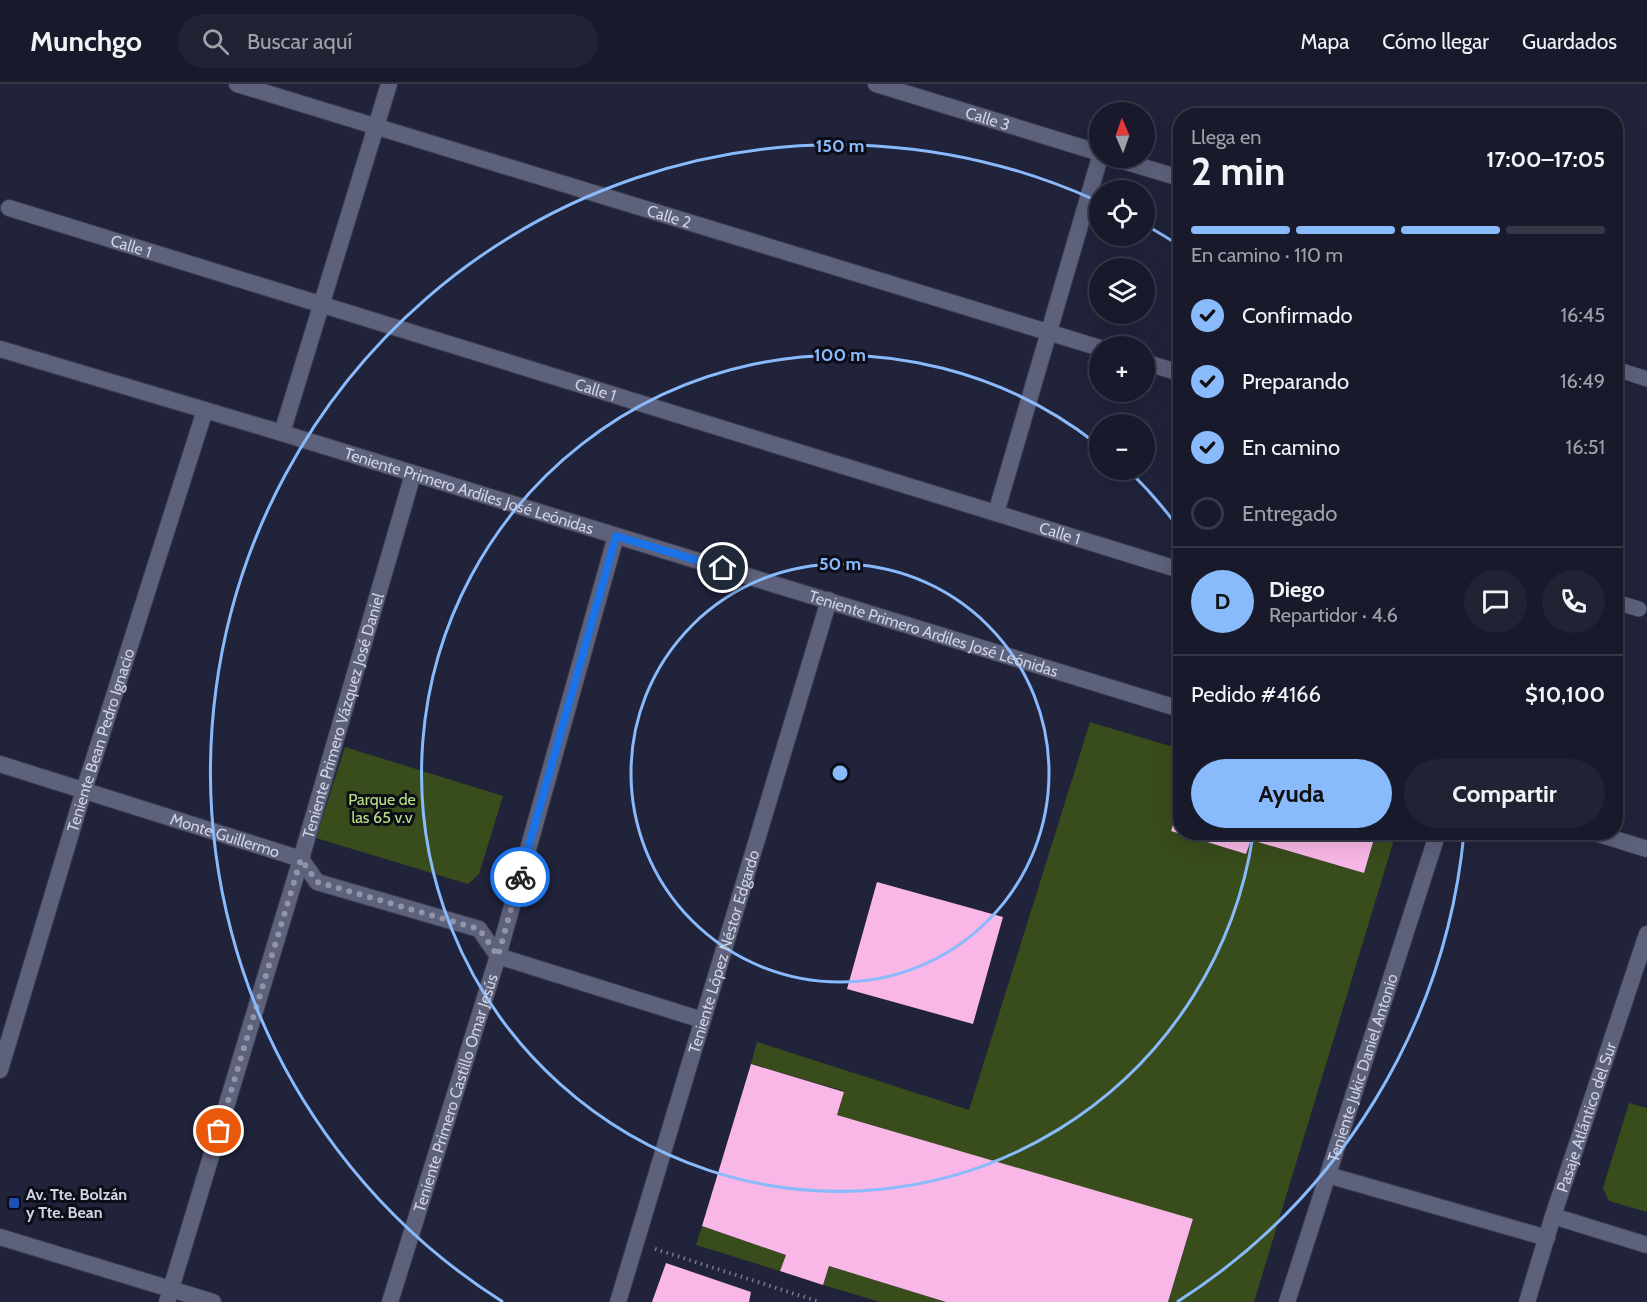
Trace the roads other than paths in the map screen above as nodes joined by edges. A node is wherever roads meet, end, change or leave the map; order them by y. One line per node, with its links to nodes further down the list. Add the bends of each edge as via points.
1 (237, 84): 4 (street, Calle 2)
2 (389, 84): 4 (street)
3 (876, 84): 5 (street, Calle 3)
4 (376, 127): 10 (street); 11 (street, Calle 2)
5 (1089, 152)
6 (1096, 168): 11 (street)
7 (1146, 168): 8 (street)
8 (1173, 176)
9 (9, 208): 10 (street, Calle 1)
10 (321, 305): 19 (street); 21 (street, Calle 1)
11 (1048, 332): 12 (street, Calle 2); 21 (street)
12 (1089, 345)
13 (0, 349): 18 (street, Teniente Primero Ardiles José Leónidas)
14 (1155, 365): 15 (street)
15 (1173, 371)
16 (1623, 371): 17 (lane)
17 (1647, 379)
18 (205, 410): 19 (street, Teniente Primero Ardiles José Leónidas); 29 (street, Teniente Bean Pedro Ignacio)
19 (282, 433): 20 (street, Teniente Primero Ardiles José Leónidas)
20 (413, 474): 22 (street, Teniente Primero Ardiles José Leónidas); 33 (street, Teniente Primero Vázquez José Daniel)
21 (996, 513): 23 (street, Calle 1)
22 (616, 536): 24 (street, Teniente Primero Ardiles José Leónidas); 35 (street, Teniente Primero Castillo Omar Jesús)
23 (1173, 568)
24 (829, 600): 27 (street, Teniente Primero Ardiles José Leónidas); 36 (street, Teniente López Néstor Edgardo)
25 (1623, 604): 26 (lane)
26 (1639, 609)
27 (1173, 707)
28 (0, 764): 29 (street, Monte Guillermo)
29 (84, 790): 33 (street, Monte Guillermo); 37 (street, Teniente Bean Pedro Ignacio)
30 (1434, 840): 38 (street, Teniente Jukic Daniel Antonio)
31 (1618, 840): 32 (street)
32 (1647, 849)
33 (301, 859): 35 (street, Monte Guillermo, via 317,882 479,929); 43 (street, Teniente Primero Vázquez José Daniel)
34 (1647, 934): 39 (street, Pasaje Atlántico del Sur)
35 (498, 956): 36 (street); 45 (street, Teniente Primero Castillo Omar Jesús)
36 (702, 1020): 46 (street, Teniente López Néstor Edgardo)
37 (0, 1070)
38 (1328, 1175): 41 (street); 47 (street, Teniente Jukic Daniel Antonio)
39 (1554, 1216): 41 (street, Pasaje Atlántico del Sur); 42 (street)
40 (0, 1237): 43 (street)
41 (1547, 1238): 48 (street, Pasaje Atlántico del Sur)
42 (1647, 1245)
43 (169, 1296): 44 (street)
44 (213, 1302)
45 (390, 1302)
46 (618, 1302)
47 (1287, 1302)
48 (1527, 1302)

